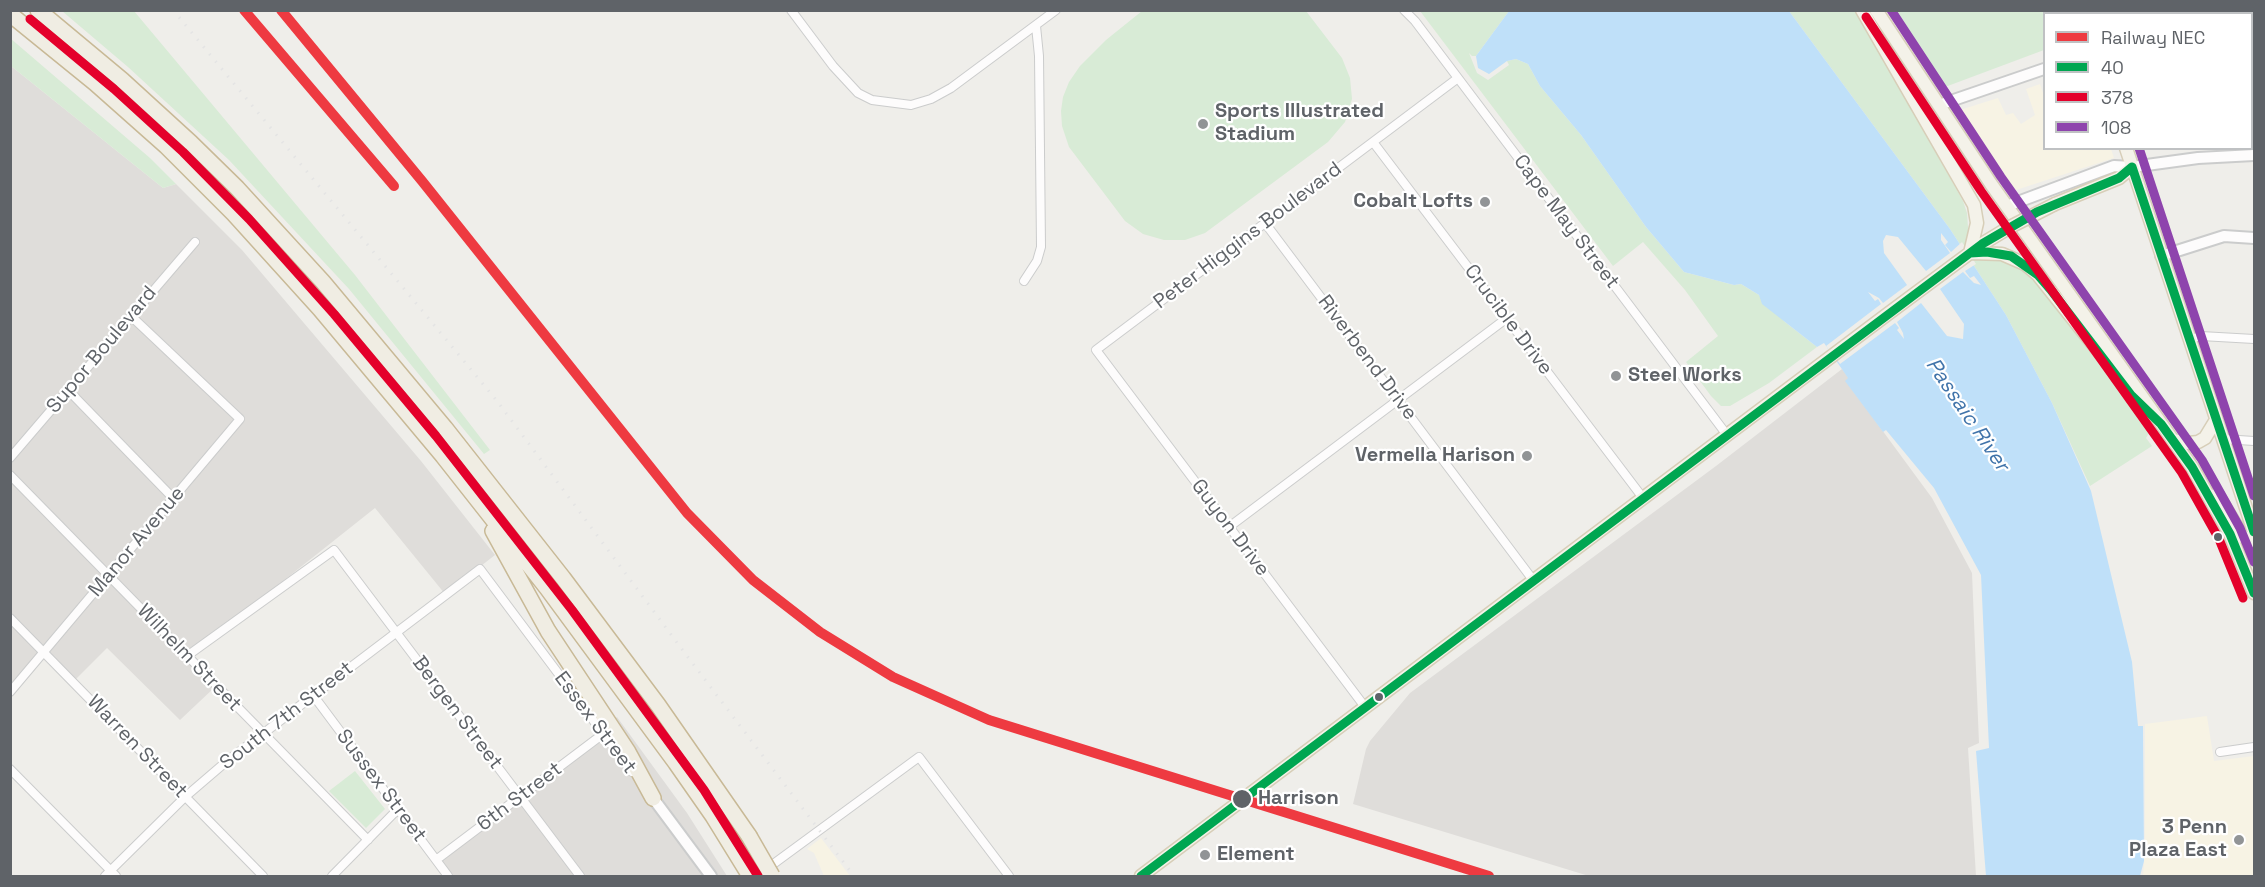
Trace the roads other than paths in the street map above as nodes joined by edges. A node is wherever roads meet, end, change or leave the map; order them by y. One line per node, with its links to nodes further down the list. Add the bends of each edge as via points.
1 (38, 10): 76 (highway, bridge, via 190,143 323,282 556,569 658,705 749,836)
2 (791, 10): 8 (street, via 858,93 872,100 911,105 951,88)
3 (1056, 10): 8 (street)
4 (1404, 10): 10 (street, Cape May Street)
5 (1862, 10): 20 (main road, via 1974,205)
6 (1876, 10): 11 (main road)
7 (10, 14): 41 (highway, via 119,104 234,214 320,309)
8 (1036, 26): 22 (street, via 1040,56 1041,247)
9 (2043, 69): 11 (street)
10 (1458, 78): 12 (street, Peter Higgins Boulevard); 32 (street, Cape May Street)
11 (1938, 105): 16 (main road)
12 (1373, 142): 17 (street, Peter Higgins Boulevard); 24 (street, Crucible Drive)
13 (2127, 150): 15 (main road)
14 (2254, 155): 15 (street)
15 (2132, 167): 16 (street, via 2114,166); 20 (main road, bridge, via 2119,178 2055,204); 21 (main road)
16 (2007, 206): 31 (main road)
17 (1265, 223): 27 (street, Peter Higgins Boulevard); 29 (street, Riverbend Drive)
18 (2254, 238): 21 (street, via 2224,236)
19 (195, 242): 23 (street, Supor Boulevard)
20 (1981, 243): 31 (main road, via 2011,256 2038,275 2131,395); 32 (main road)
21 (2162, 256): 25 (main road)
22 (1024, 281)
23 (131, 316): 28 (street, Supor Boulevard); 39 (street, Manor Avenue, via 240,418)
24 (1506, 318): 29 (street); 40 (street, Crucible Drive)
25 (2190, 339): 26 (street); 30 (main road)
26 (2254, 339)
27 (1096, 350): 42 (street, Guyon Drive)
28 (68, 390): 36 (street, Supor Boulevard); 39 (street)
29 (1397, 399): 42 (street); 47 (street, Riverbend Drive)
30 (2216, 420): 33 (main road, via 2198,442); 34 (main road)
31 (2161, 424): 33 (main road)
32 (1727, 435): 40 (main road)
33 (2173, 440): 37 (main road)
34 (2223, 440): 35 (street); 43 (main road)
35 (2254, 441)
36 (10, 458)
37 (2192, 467): 44 (main road, via 2216,491 2243,537); 48 (main road, via 2230,534)
38 (10, 475): 46 (street, Wilhelm Street)
39 (173, 498): 46 (street, Manor Avenue)
40 (1643, 498): 47 (main road)
41 (486, 511): 63 (highway, via 496,537 548,631 628,752); 74 (highway, via 645,719 709,809)
42 (1229, 527): 55 (street, Guyon Drive)
43 (2254, 532)
44 (2254, 541)
45 (480, 569): 50 (street, South 7th Street); 57 (street, Essex Street)
46 (109, 576): 51 (street, Manor Avenue); 52 (street, Wilhelm Street)
47 (1533, 580): 55 (main road)
48 (2254, 593)
49 (10, 618): 51 (street, Warren Street)
50 (396, 633): 52 (street, Bergen Street, via 334,550); 54 (street, South 7th Street); 62 (street, Bergen Street)
51 (44, 653): 53 (street, Manor Avenue); 61 (street, Warren Street)
52 (187, 656): 56 (street, Wilhelm Street)
53 (10, 692)
54 (313, 695): 56 (street, South 7th Street); 64 (street, Sussex Street)
55 (1365, 707): 67 (main road)
56 (262, 733): 61 (street, South 7th Street); 65 (street, Wilhelm Street)
57 (603, 734): 62 (street, 6th Street); 63 (street, Essex Street)
58 (2254, 747): 59 (street)
59 (2220, 752)
60 (10, 769): 68 (street)
61 (185, 797): 68 (street, South 7th Street); 69 (street, Warren Street)
62 (520, 797): 66 (street, 6th Street); 72 (street, Bergen Street)
63 (653, 798): 73 (street, Essex Street)
64 (398, 809): 65 (street); 66 (street, Sussex Street)
65 (368, 840): 70 (street)
66 (436, 860): 71 (street, Sussex Street)
67 (1147, 873)
68 (111, 874)
69 (263, 876)
70 (332, 876)
71 (448, 876)
72 (580, 876)
73 (711, 876)
74 (750, 876)
75 (758, 876): 77 (street, via 919,757)
76 (772, 876)
77 (1009, 876)

